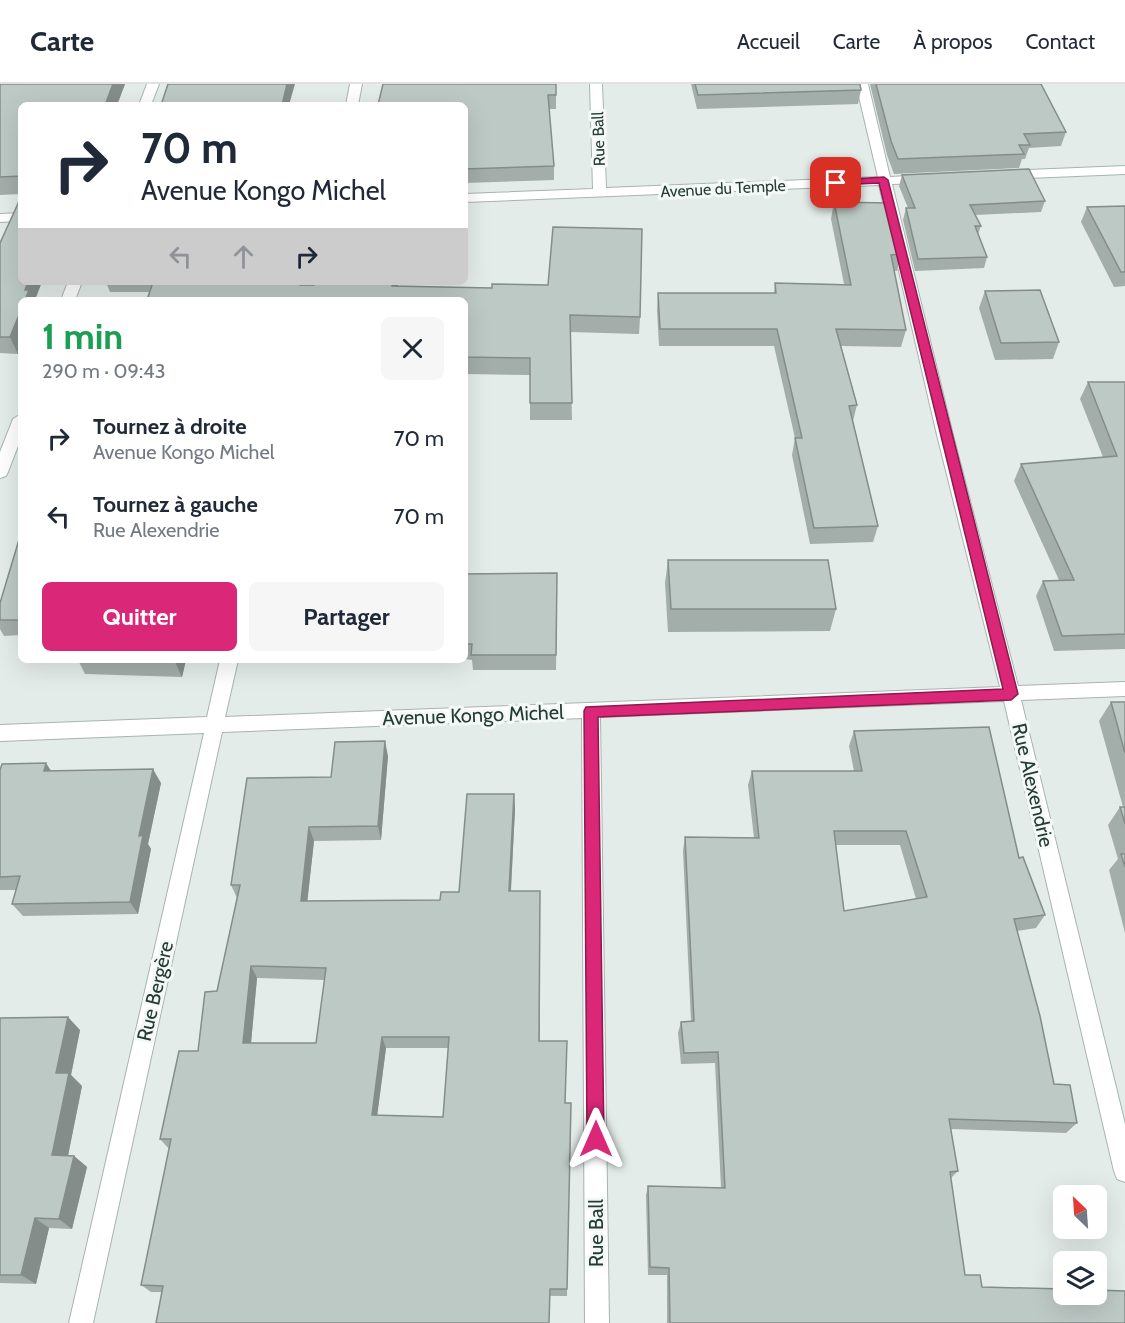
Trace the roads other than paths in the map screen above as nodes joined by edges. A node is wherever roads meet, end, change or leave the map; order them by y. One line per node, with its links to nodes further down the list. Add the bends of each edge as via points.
1 (153, 84): 5 (street)
2 (356, 84): 6 (street)
3 (596, 84): 11 (street, Rue Ball)
4 (862, 84): 10 (street, Rue Alexendrie)
5 (146, 102)
6 (353, 102)
7 (1125, 170): 8 (street)
8 (998, 176)
9 (941, 178): 10 (street, Avenue du Temple)
10 (884, 180): 11 (street, Avenue du Temple); 19 (street, Rue Alexendrie)
11 (600, 193): 12 (street, Avenue du Temple)
12 (468, 198)
13 (18, 217): 14 (street)
14 (0, 218)
15 (18, 427): 16 (street)
16 (0, 472)
17 (228, 663): 21 (street, Rue Bergère)
18 (1125, 688): 19 (street, Avenue Kongo Michel)
19 (1011, 694): 20 (street, Avenue Kongo Michel); 23 (street, Rue Alexendrie)
20 (591, 711): 21 (street, Avenue Kongo Michel); 25 (street, Rue Ball)
21 (215, 724): 22 (street, Avenue Kongo Michel); 24 (street, Rue Bergère)
22 (0, 733)
23 (1125, 1171)
24 (81, 1323)
25 (597, 1323)

